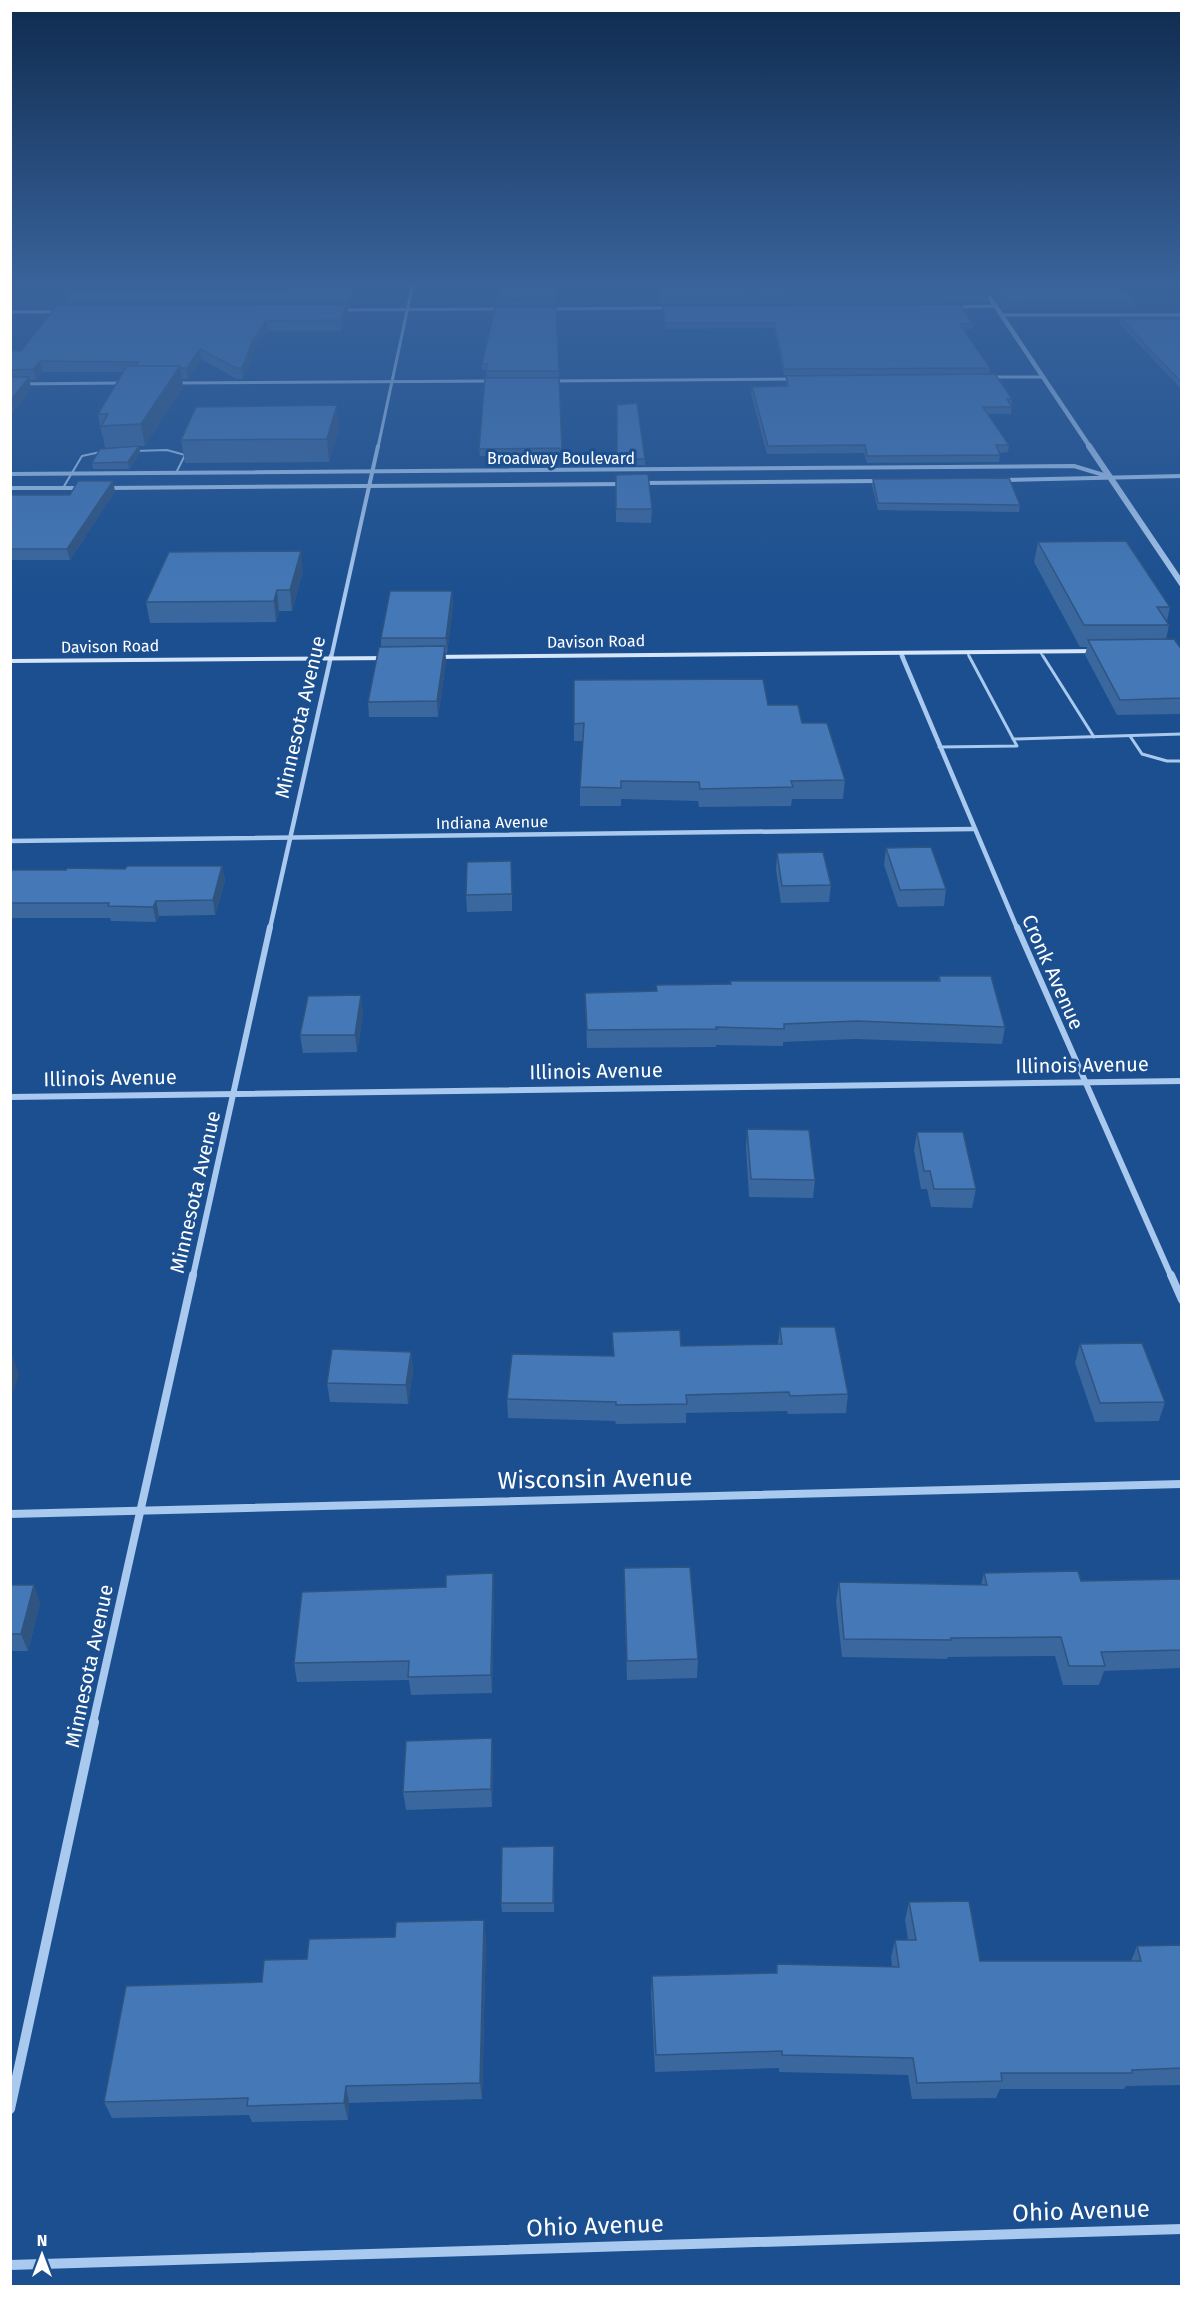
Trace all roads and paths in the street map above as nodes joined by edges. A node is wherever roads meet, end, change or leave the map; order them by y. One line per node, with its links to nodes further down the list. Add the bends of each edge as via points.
1 (388, 390): 5 (street, Minnesota Avenue)
2 (1051, 390): 10 (street)
3 (110, 451): 8 (lane, via 82,456)
4 (133, 451): 6 (lane, via 167,450 185,455)
5 (373, 472): 6 (street, Broadway Boulevard); 10 (street, Broadway Boulevard, via 1074,466); 15 (street, Minnesota Avenue)
6 (176, 473): 8 (street, Broadway Boulevard)
7 (10, 474): 8 (street, Broadway Boulevard)
8 (71, 474): 17 (lane)
9 (1182, 476): 10 (street, Broadway Boulevard)
10 (1111, 477): 11 (street, Broadway Boulevard); 20 (street)
11 (997, 480)
12 (878, 481): 14 (street, Broadway Boulevard)
13 (629, 483): 15 (street, Broadway Boulevard)
14 (641, 483)
15 (370, 486): 19 (street, Broadway Boulevard); 25 (street, Minnesota Avenue)
16 (10, 488): 17 (street)
17 (63, 488): 18 (street)
18 (87, 488)
19 (99, 488)
20 (1182, 584)
21 (1111, 651): 23 (main road, Davison Road)
22 (967, 652): 23 (main road, Davison Road); 24 (main road, Davison Road); 32 (lane)
23 (1040, 652): 31 (lane)
24 (901, 653): 27 (main road, Davison Road); 33 (street, Cronk Avenue)
25 (331, 658): 26 (main road, Davison Road); 28 (main road, Davison Road); 36 (street, Minnesota Avenue)
26 (406, 658)
27 (418, 658)
28 (10, 661)
29 (1182, 734): 30 (lane)
30 (1130, 736): 31 (lane); 34 (lane, via 1142,754)
31 (1094, 737): 32 (lane)
32 (1013, 739): 33 (lane, via 1017,746)
33 (938, 747): 35 (street, Cronk Avenue)
34 (1182, 761)
35 (974, 829): 36 (street, Indiana Avenue); 39 (street, Cronk Avenue)
36 (288, 837): 37 (street, Indiana Avenue); 40 (street, Minnesota Avenue)
37 (10, 841)
38 (1182, 1081): 39 (street, Illinois Avenue)
39 (1085, 1082): 40 (street, Illinois Avenue); 42 (street, Cronk Avenue)
40 (236, 1093): 41 (street, Illinois Avenue); 44 (street, Minnesota Avenue)
41 (10, 1097)
42 (1182, 1300)
43 (1182, 1484): 44 (street, Wisconsin Avenue)
44 (139, 1511): 45 (street, Wisconsin Avenue); 46 (street, Minnesota Avenue)
45 (10, 1514)
46 (10, 2109)
47 (1182, 2229): 48 (street, Ohio Avenue)
48 (10, 2265)

